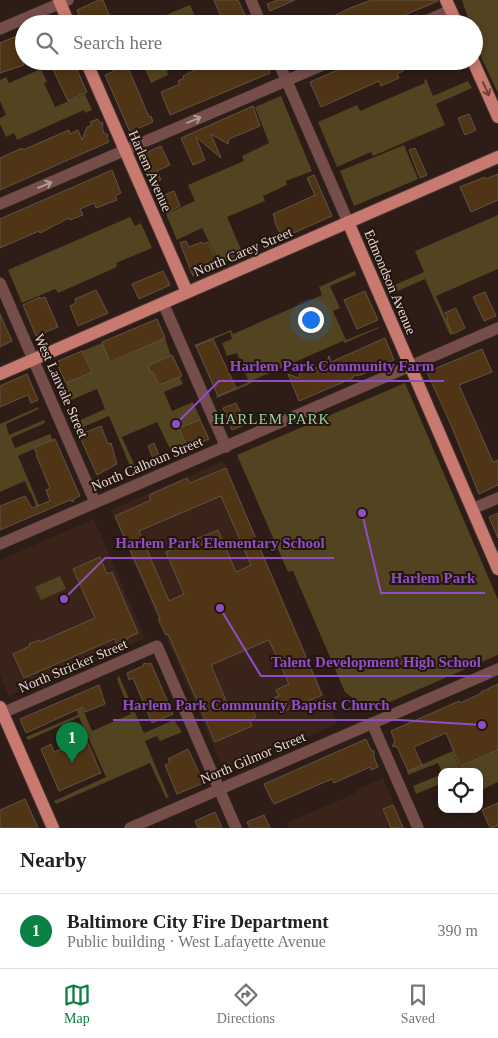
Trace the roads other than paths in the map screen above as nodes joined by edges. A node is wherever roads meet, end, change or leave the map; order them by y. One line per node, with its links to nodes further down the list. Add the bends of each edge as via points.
1 (251, 0): 6 (street)
2 (62, 1): 4 (street); 5 (main road)
3 (448, 5): 7 (street)
4 (31, 15)
5 (67, 15)
6 (258, 15)
7 (433, 15)
8 (15, 22): 9 (street)
9 (0, 29)
10 (90, 70): 16 (main road, Harlem Avenue)
11 (282, 70): 14 (street, Edmondson Avenue)
12 (311, 70): 14 (street)
13 (477, 70): 15 (main road, one-way to 15)
14 (286, 81): 16 (street, one-way to 14); 19 (street, Edmondson Avenue)
15 (498, 116)
16 (125, 150): 18 (street, one-way to 16); 21 (main road, Harlem Avenue)
17 (498, 157): 19 (main road, North Carey Street)
18 (0, 204)
19 (348, 222): 21 (main road, North Carey Street); 25 (main road, Edmondson Avenue)
20 (0, 283): 24 (street, West Lanvale Street)
21 (187, 292): 22 (main road, North Carey Street)
22 (163, 303): 24 (main road, North Carey Street); 27 (street)
23 (498, 328): 25 (street, North Calhoun Street)
24 (33, 359): 26 (main road, North Carey Street); 29 (street, West Lanvale Street)
25 (410, 366): 27 (street, North Calhoun Street); 30 (main road, Edmondson Avenue)
26 (0, 374)
27 (226, 447): 29 (street, North Calhoun Street)
28 (498, 498): 30 (street)
29 (95, 502): 31 (street, North Calhoun Street)
30 (472, 509): 32 (main road, Edmondson Avenue)
31 (0, 544)
32 (498, 569)
33 (498, 669): 35 (street, North Gilmor Street)
34 (1, 712): 36 (street, North Stricker Street, via 157,646); 37 (main road)
35 (372, 723): 36 (street, North Gilmor Street); 40 (street)
36 (219, 789): 38 (street, North Gilmor Street); 39 (street)
37 (53, 828)
38 (130, 828)
39 (236, 828)
40 (418, 828)

